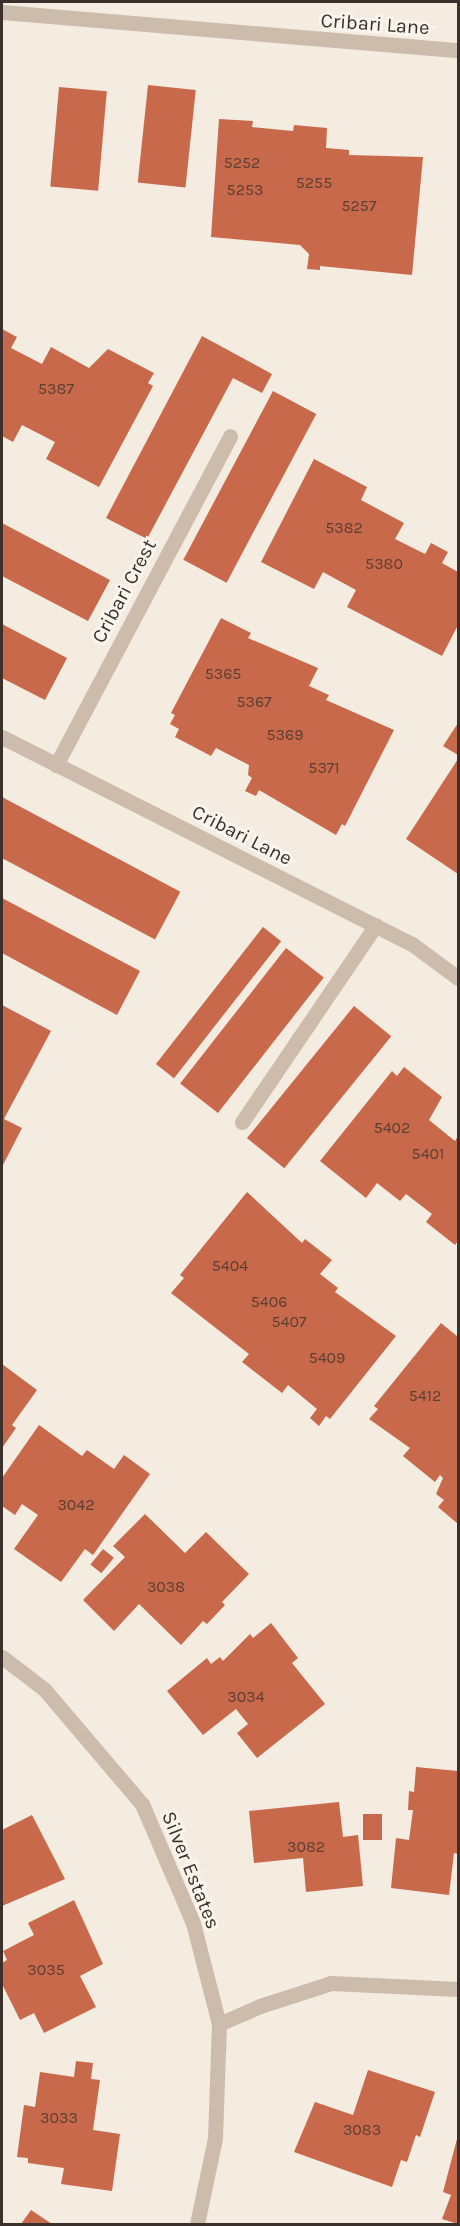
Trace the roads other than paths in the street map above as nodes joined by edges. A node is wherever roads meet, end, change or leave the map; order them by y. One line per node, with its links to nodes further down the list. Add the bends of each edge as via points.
1 (2, 12): 2 (street, Cribari Lane)
2 (459, 50)
3 (230, 436): 5 (street, Cribari Crest)
4 (2, 737): 5 (street, Cribari Lane)
5 (56, 765): 6 (street, Cribari Lane)
6 (376, 925): 7 (street, Cribari Lane, via 412,944); 8 (street)
7 (459, 978)
8 (242, 1122)
9 (2, 1657): 11 (street, Silver Estates, via 45,1689 142,1804 193,1923)
10 (459, 1989): 11 (street, via 331,1983)
11 (219, 2024): 12 (street, Silver Estates, via 215,2138)
12 (197, 2224)

